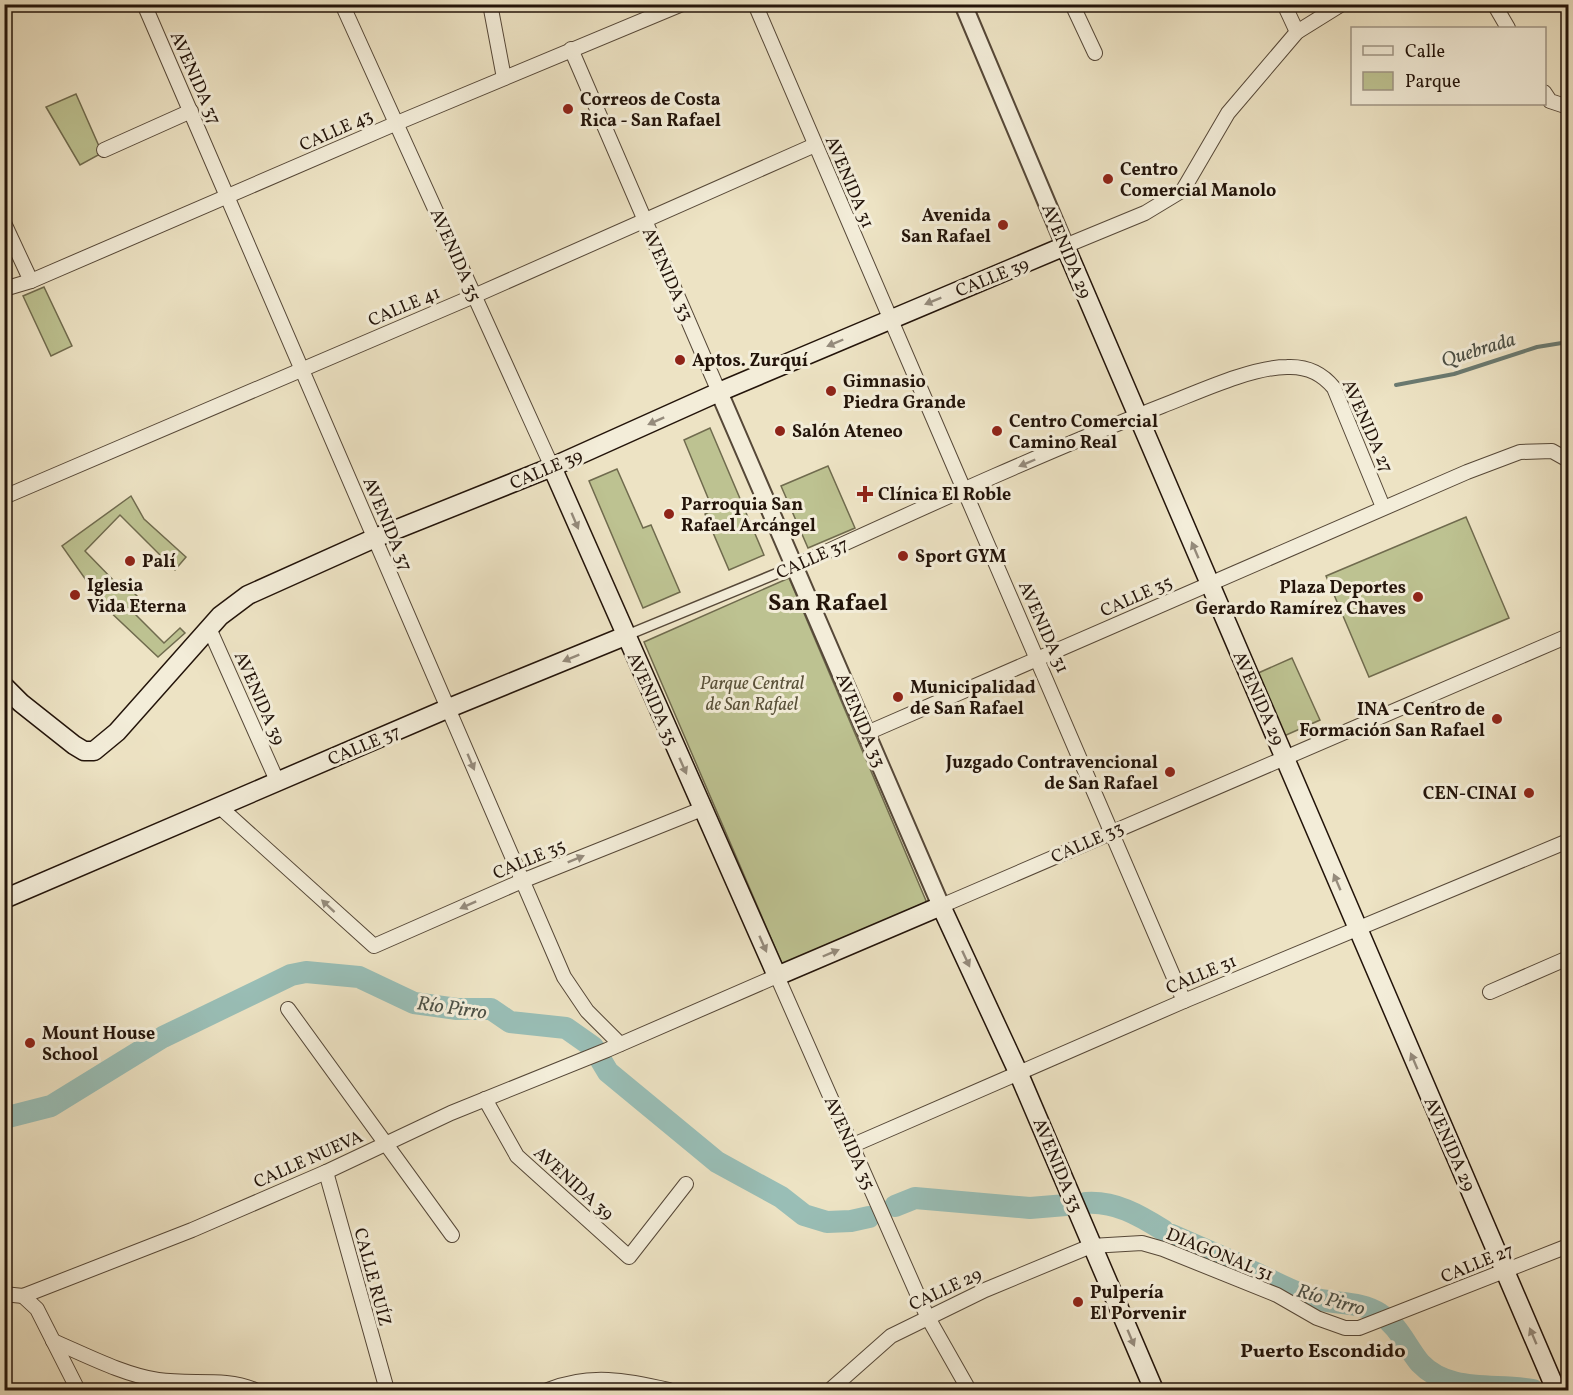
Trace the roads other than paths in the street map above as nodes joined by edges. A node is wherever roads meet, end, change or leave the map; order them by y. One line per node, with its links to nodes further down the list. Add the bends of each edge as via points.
1 (144, 4): 19 (street, AVENIDA 37)
2 (342, 4): 20 (street, AVENIDA 35)
3 (490, 4): 16 (street)
4 (682, 4): 11 (street, CALLE 43)
5 (755, 4): 21 (street, AVENIDA 31)
6 (963, 4): 26 (street, AVENIDA 29)
7 (1072, 4): 15 (street)
8 (1284, 4): 13 (street)
9 (1342, 4): 13 (street)
10 (1494, 4): 12 (street)
11 (666, 8): 14 (street, CALLE 43)
12 (1507, 27)
13 (1297, 32): 26 (street, via 1228,113 1183,190 1145,213)
14 (571, 49): 16 (street, CALLE 43); 24 (street, AVENIDA 33)
15 (1095, 53)
16 (504, 78): 20 (street, CALLE 43)
17 (1546, 94): 18 (street, via 1550,101)
18 (1569, 108)
19 (191, 111): 22 (street); 23 (street, AVENIDA 37)
20 (397, 123): 23 (street, CALLE 43); 29 (street, AVENIDA 35)
21 (815, 145): 24 (street, CALLE 41); 30 (street, AVENIDA 31)
22 (104, 150)
23 (228, 196): 27 (street, CALLE 43); 31 (street, AVENIDA 37)
24 (644, 221): 29 (street, CALLE 41); 33 (street, AVENIDA 33)
25 (4, 223): 27 (street)
26 (1065, 246): 30 (main road, CALLE 39, one-way to 30); 34 (main road, AVENIDA 29)
27 (31, 281): 28 (street, CALLE 43)
28 (4, 289)
29 (474, 296): 31 (street, CALLE 41); 36 (street, AVENIDA 35)
30 (888, 320): 33 (main road, CALLE 39, one-way to 33); 37 (street, AVENIDA 31)
31 (302, 369): 38 (street, CALLE 41); 40 (street, AVENIDA 37)
32 (1309, 369): 34 (street, CALLE 37, via 1269,369); 39 (street, AVENIDA 27, via 1326,378 1334,388)
33 (719, 392): 36 (main road, CALLE 39, one-way to 36); 41 (street, AVENIDA 33)
34 (1139, 415): 37 (street, CALLE 37, one-way to 37); 42 (main road, AVENIDA 29, one-way to 34)
35 (1569, 460): 39 (street, CALLE 35, via 1552,451 1520,452)
36 (552, 467): 40 (main road, CALLE 39); 44 (main road, AVENIDA 35, one-way to 44)
37 (964, 490): 41 (street, CALLE 37); 46 (street, AVENIDA 31)
38 (4, 497)
39 (1383, 507): 42 (street, CALLE 35)
40 (375, 538): 43 (main road, CALLE 39, via 248,595); 48 (street, AVENIDA 37)
41 (795, 566): 44 (street, CALLE 37); 49 (street, AVENIDA 33)
42 (1209, 583): 46 (street, CALLE 35); 50 (main road, AVENIDA 29)
43 (209, 628): 47 (main road, CALLE 39, via 117,732 88,752 74,745); 51 (street, AVENIDA 39)
44 (625, 636): 48 (main road, CALLE 37, one-way to 48); 53 (main road, AVENIDA 35, one-way to 53)
45 (1569, 636): 50 (street, CALLE 33)
46 (1038, 658): 49 (street, CALLE 35); 54 (street, AVENIDA 31)
47 (4, 686)
48 (449, 708): 51 (main road, CALLE 37); 56 (street, AVENIDA 37, one-way to 56)
49 (867, 733): 58 (street, AVENIDA 33)
50 (1285, 758): 54 (street, CALLE 33); 59 (main road, AVENIDA 29, one-way to 50)
51 (278, 783): 52 (main road, CALLE 37)
52 (221, 808): 56 (street, CALLE 35, one-way to 52, via 371,945); 57 (main road, CALLE 37)
53 (702, 809): 56 (street, CALLE 35, one-way to 53); 61 (main road, AVENIDA 35, one-way to 61)
54 (1112, 831): 58 (street, CALLE 33); 63 (street, AVENIDA 31)
55 (1569, 841): 59 (street, CALLE 31)
56 (522, 881): 65 (street, AVENIDA 37, via 572,993)
57 (4, 899)
58 (941, 906): 61 (main road, CALLE 33, one-way to 58); 66 (main road, AVENIDA 33, one-way to 66)
59 (1357, 928): 63 (street, CALLE 31); 75 (main road, AVENIDA 29, one-way to 59)
60 (1569, 958): 62 (street)
61 (777, 976): 65 (street, CALLE 33); 69 (street, AVENIDA 35)
62 (1490, 992)
63 (1184, 1001): 66 (street, CALLE 31)
64 (288, 1010): 68 (street)
65 (614, 1047): 67 (street, CALLE NUEVA)
66 (1018, 1072): 69 (street, CALLE 31); 73 (main road, AVENIDA 33)
67 (485, 1100): 68 (street, CALLE NUEVA); 71 (street, AVENIDA 39, via 517,1156 629,1257)
68 (387, 1143): 70 (street, CALLE NUEVA); 72 (street)
69 (851, 1146): 79 (street, AVENIDA 35)
70 (326, 1172): 77 (street, CALLE NUEVA); 83 (street, CALLE RUÍZ)
71 (686, 1184)
72 (452, 1235)
73 (1091, 1245): 78 (street, DIAGONAL 31, via 1142,1243 1277,1296 1345,1328 1372,1325); 79 (street, CALLE 29); 88 (main road, AVENIDA 33, one-way to 88)
74 (1569, 1246): 75 (street, CALLE 27)
75 (1506, 1270): 78 (street, CALLE 27); 89 (main road, AVENIDA 29, one-way to 75)
76 (4, 1294): 77 (street)
77 (23, 1296): 80 (street, via 37,1309)
78 (1399, 1315)
79 (927, 1316): 86 (street, CALLE 29, via 875,1347); 87 (street, AVENIDA 35)
80 (53, 1341): 81 (street); 82 (street, via 134,1375 196,1383 228,1382)
81 (78, 1390)
82 (255, 1390)
83 (387, 1390)
84 (548, 1390): 85 (street, via 584,1380 616,1379)
85 (669, 1390)
86 (830, 1390)
87 (969, 1390)
88 (1154, 1390)
89 (1556, 1390)

